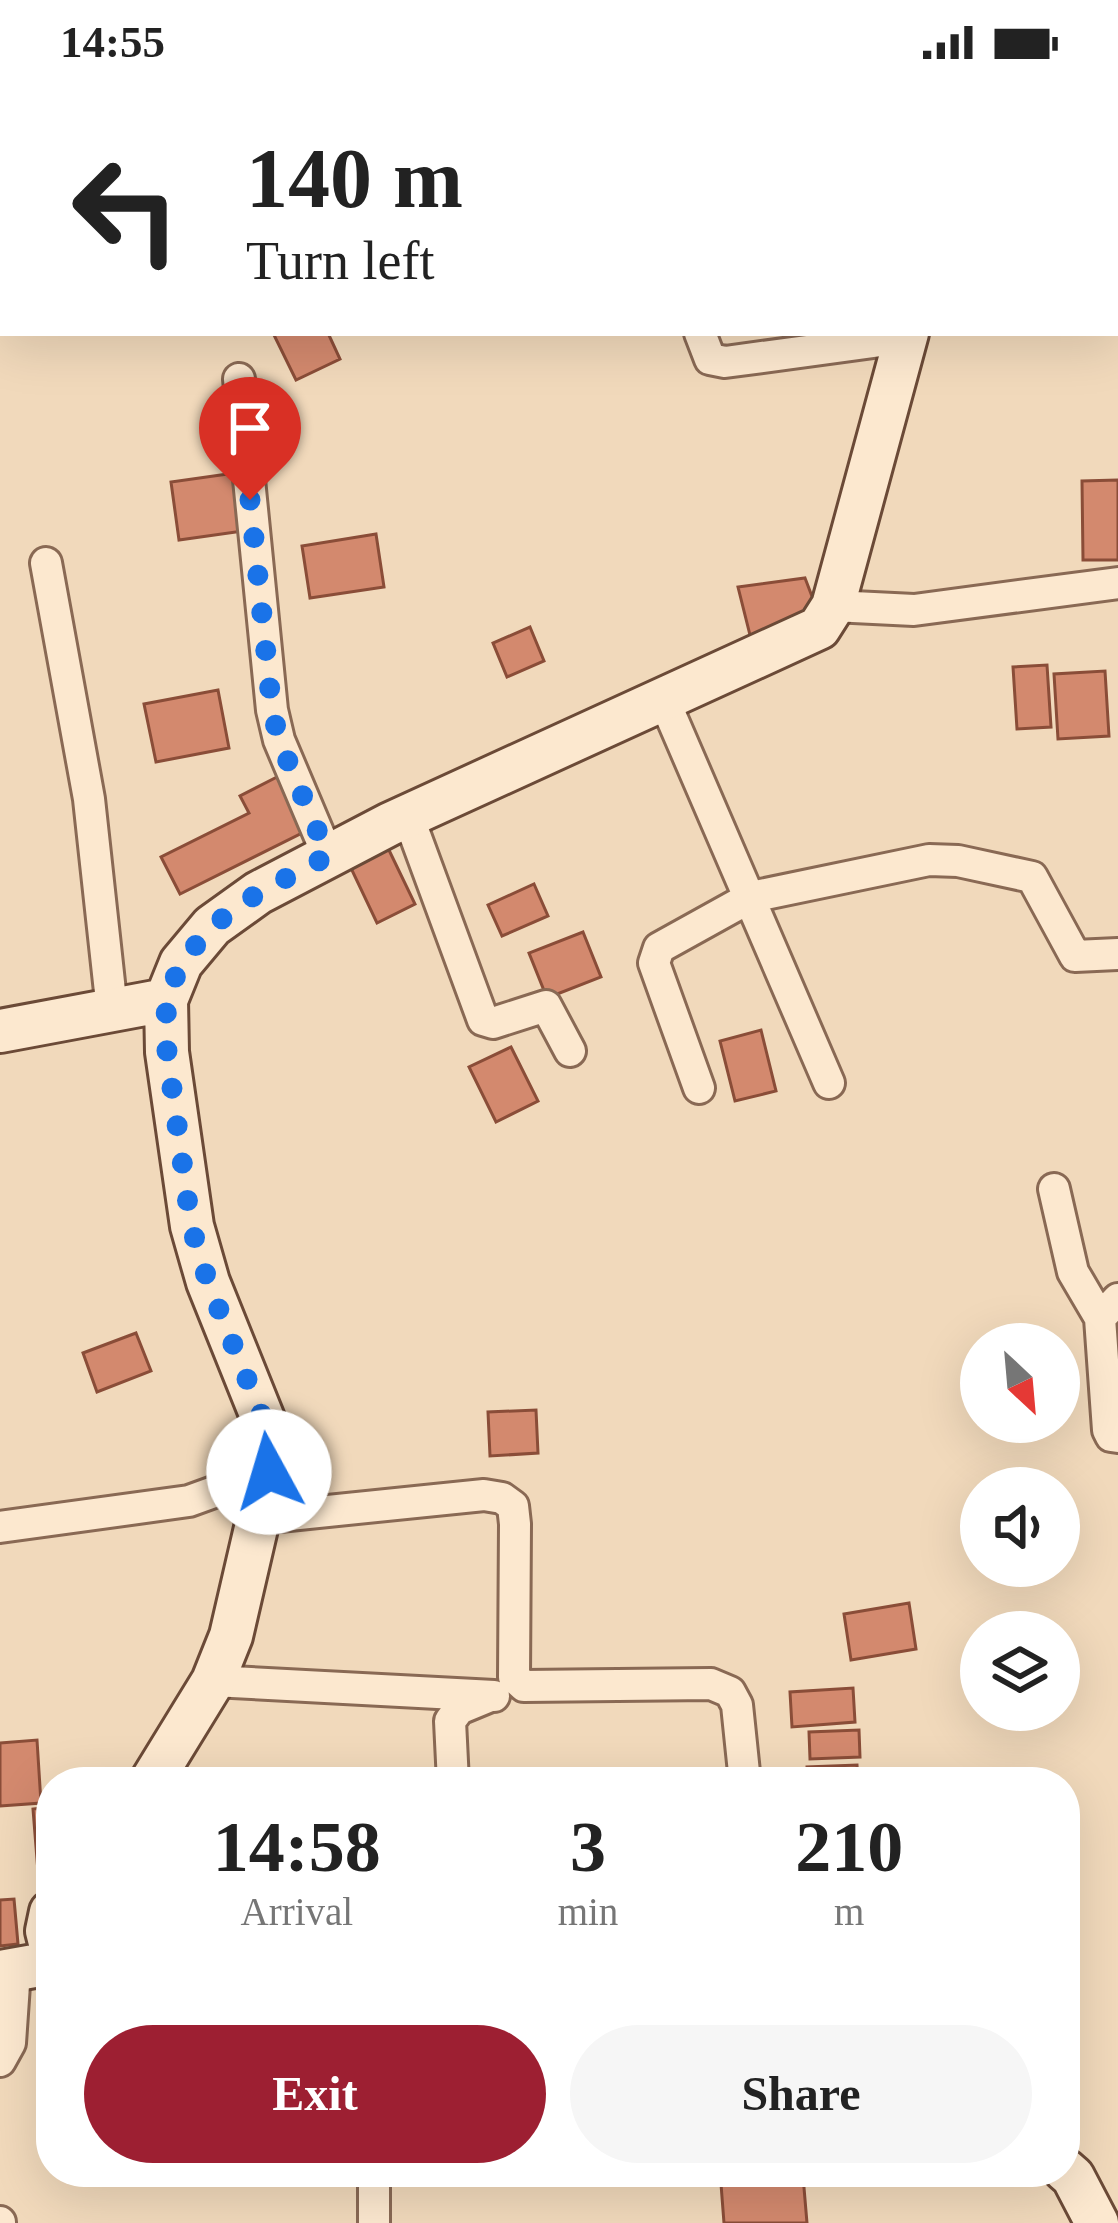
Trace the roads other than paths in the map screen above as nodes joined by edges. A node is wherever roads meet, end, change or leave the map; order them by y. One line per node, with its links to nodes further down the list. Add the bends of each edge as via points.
1 (701, 336): 2 (street, via 710,359 725,362)
2 (898, 336)
3 (905, 336): 7 (street)
4 (239, 379): 10 (street, via 272,710)
5 (46, 563): 14 (street, via 89,799)
6 (1118, 583): 7 (street, via 914,610)
7 (833, 606): 8 (street, via 819,628)
8 (664, 700): 9 (street); 11 (street)
9 (408, 816): 10 (street); 16 (street, via 483,1020 546,1006)
10 (328, 856): 13 (street, via 212,926 181,963)
11 (747, 886): 12 (street, via 958,860 1032,877 1075,956); 17 (street); 18 (street, via 654,955)
12 (1118, 954)
13 (166, 1000): 14 (street); 22 (street, via 191,1226 269,1434)
14 (112, 1010): 15 (street)
15 (0, 1031)
16 (570, 1052)
17 (829, 1083)
18 (699, 1088)
19 (1054, 1189): 20 (street, via 1073,1271)
20 (1109, 1309): 21 (street, via 1108,1430)
21 (1118, 1437)
22 (269, 1472): 23 (street); 24 (street, via 189,1501)
23 (260, 1517): 25 (street); 26 (street, via 502,1498 513,1506 515,1524 514,1677)
24 (0, 1527)
25 (213, 1681): 27 (street); 28 (street)
26 (536, 1686): 27 (street); 30 (street, via 711,1684 737,1705)
27 (494, 1696): 29 (street, via 450,1720)
28 (160, 1767)
29 (452, 1767)
30 (744, 1767)
31 (29, 1963): 32 (street)
32 (0, 2061)
33 (374, 2187): 35 (street)
34 (1078, 2187): 36 (street)
35 (374, 2223)
36 (1097, 2223)

